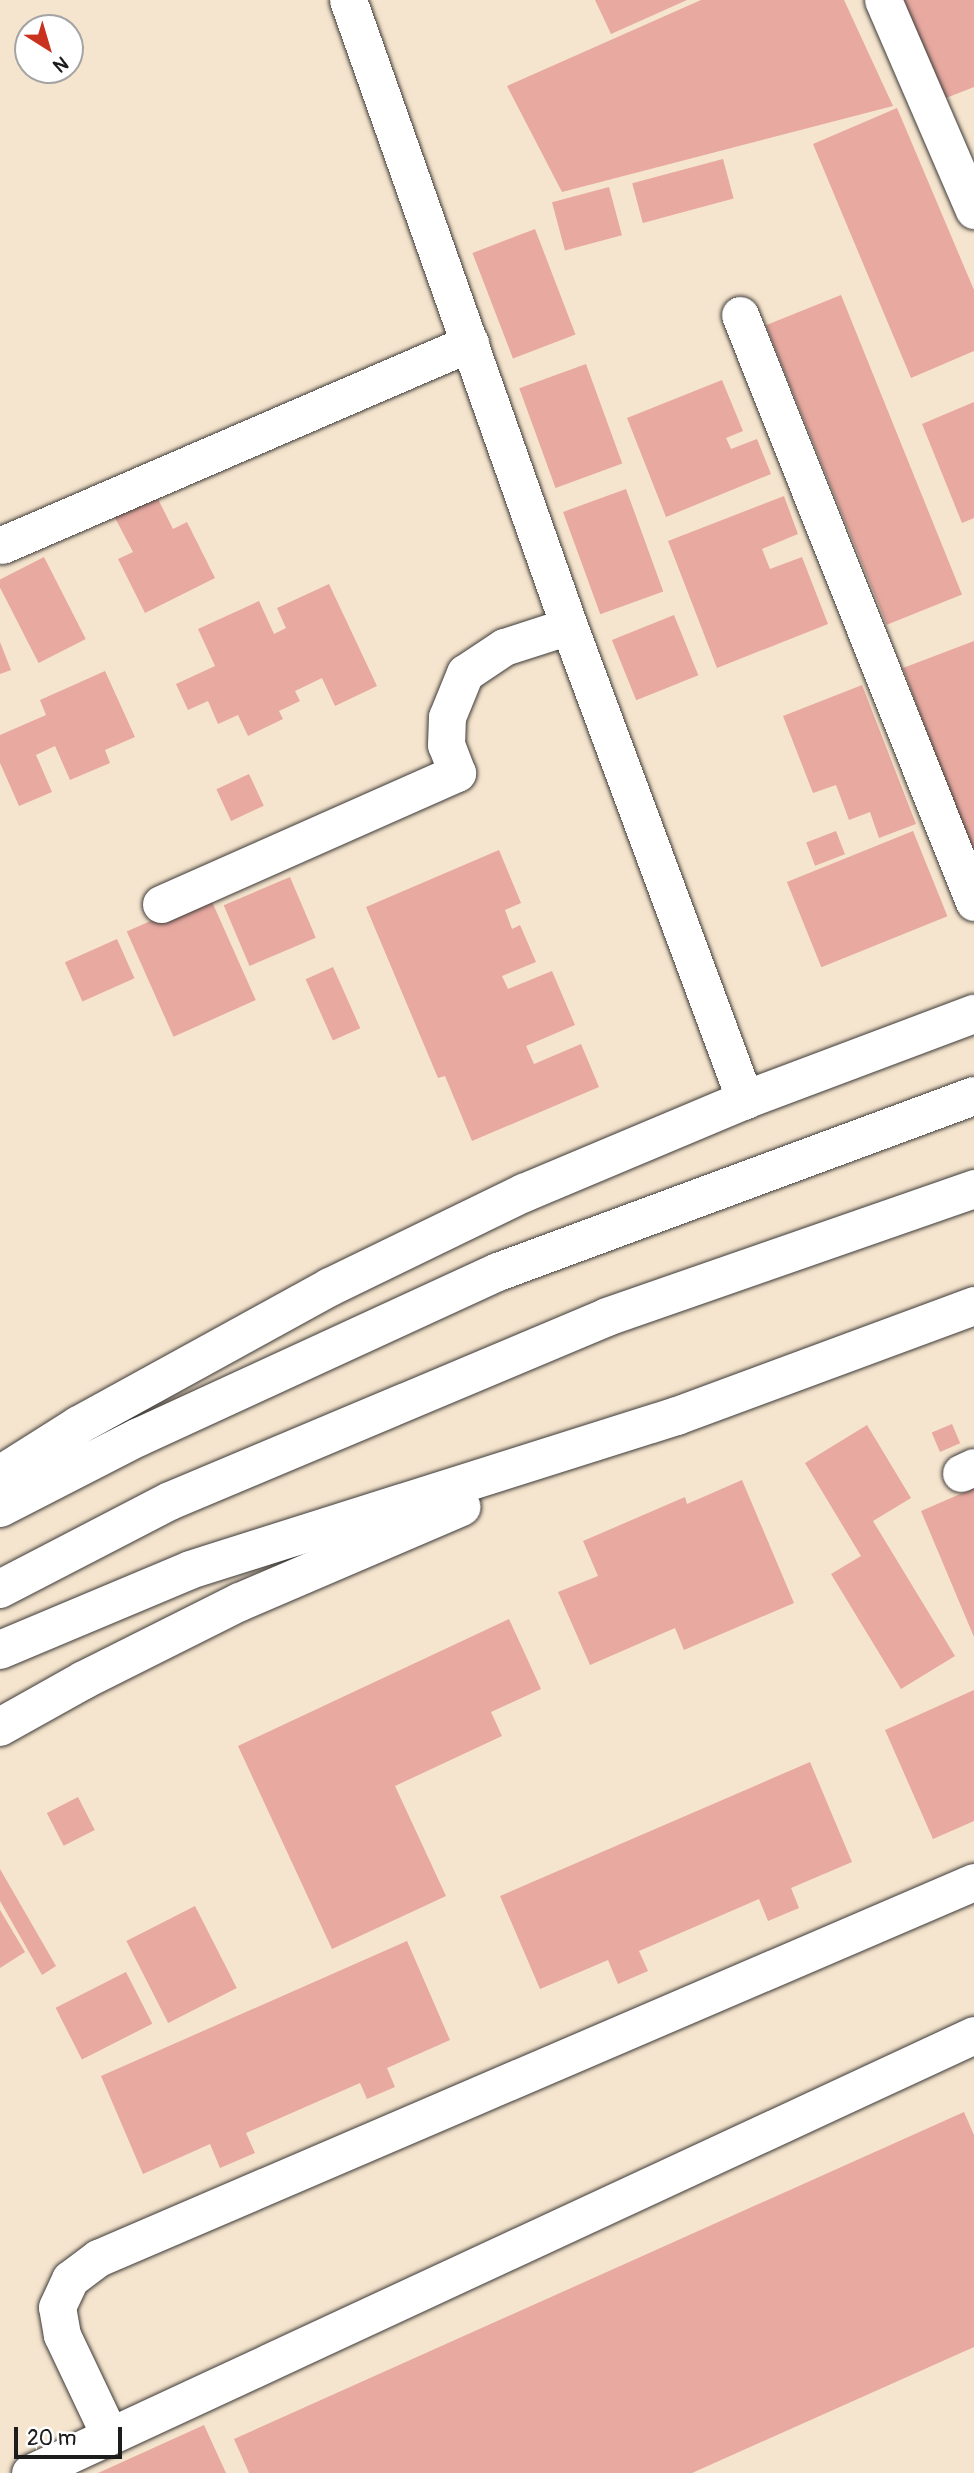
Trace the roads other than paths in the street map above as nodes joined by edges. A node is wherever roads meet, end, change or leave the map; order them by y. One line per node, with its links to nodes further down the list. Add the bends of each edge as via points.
1 (348, 0): 5 (street)
2 (883, 0): 3 (street)
3 (974, 210)
4 (740, 315): 8 (street)
5 (470, 343): 6 (street); 7 (street)
6 (2, 545)
7 (569, 626): 9 (street, via 504,647 466,673 446,717 446,744 457,773); 12 (street)
8 (974, 902)
9 (161, 904)
10 (974, 1014): 12 (highway)
11 (974, 1096): 17 (highway, via 498,1272 139,1437)
12 (745, 1100): 16 (highway, via 524,1193 330,1287 79,1425)
13 (974, 1189): 18 (highway, via 607,1317 170,1501)
14 (974, 1306): 15 (highway)
15 (677, 1416): 19 (highway, via 190,1570); 20 (highway, via 240,1602)
16 (0, 1475)
17 (0, 1508)
18 (0, 1589)
19 (0, 1650)
20 (0, 1727)
21 (974, 1882): 23 (street, via 98,2258 70,2279 57,2307 62,2335)
22 (974, 2035): 23 (street)
23 (109, 2434): 24 (street)
24 (30, 2473)

